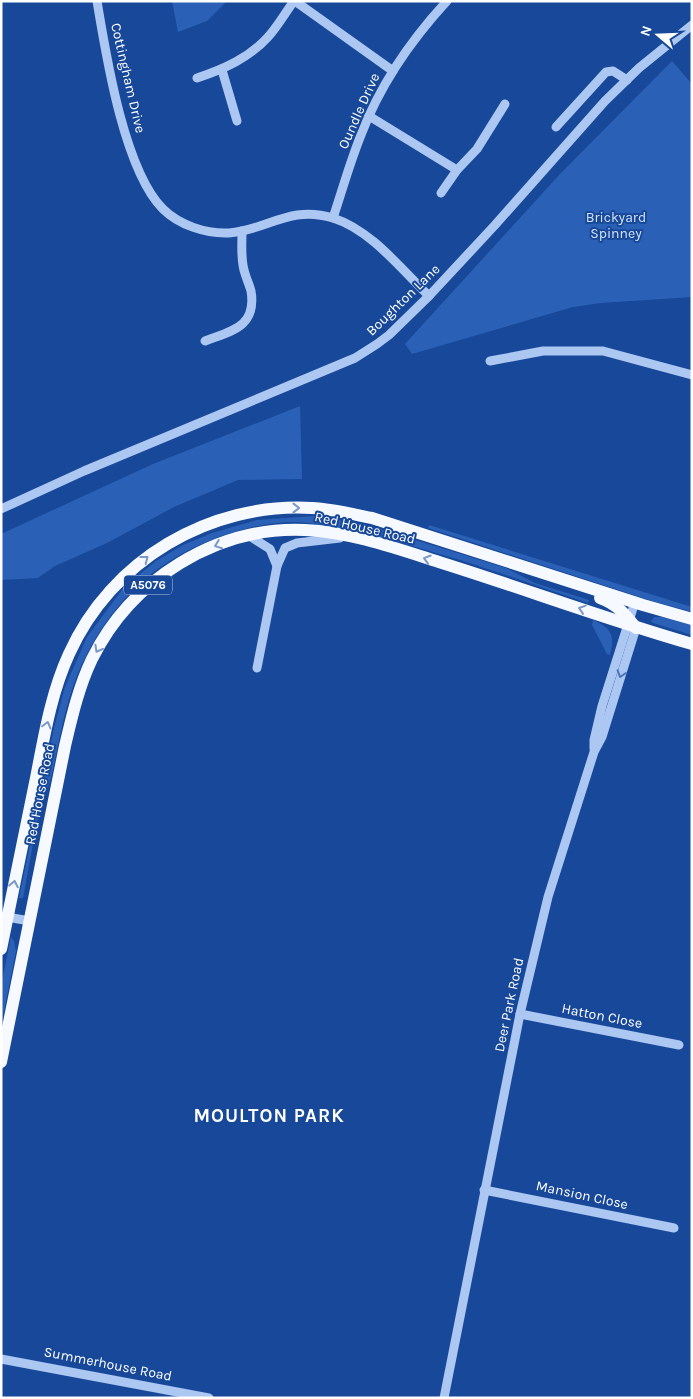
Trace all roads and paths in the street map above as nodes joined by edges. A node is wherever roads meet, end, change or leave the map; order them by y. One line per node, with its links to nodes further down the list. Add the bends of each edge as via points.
1 (97, 1): 16 (street, Cottingham Drive, via 116,99 131,150 153,196 164,210 195,228 229,233)
2 (294, 1): 5 (street, via 269,36); 6 (street)
3 (448, 1): 6 (street, Oundle Drive)
4 (691, 26): 8 (street, Boughton Lane)
5 (222, 70): 7 (street); 11 (street)
6 (393, 71): 10 (street, Oundle Drive)
7 (197, 78)
8 (627, 80): 12 (street, via 613,71 606,72); 17 (street, Boughton Lane)
9 (505, 104): 13 (street, via 477,149)
10 (369, 116): 13 (street); 15 (street, Oundle Drive)
11 (237, 121)
12 (556, 127)
13 (457, 170): 14 (street)
14 (441, 192)
15 (333, 218): 16 (street, Cottingham Drive, via 287,216); 17 (street, Cottingham Drive, via 367,236)
16 (242, 230): 18 (street, via 243,265 252,303 250,313 241,326)
17 (429, 296): 21 (street, Boughton Lane, via 389,335 355,358 84,471)
18 (205, 341)
19 (490, 362): 20 (street, via 543,351 603,351)
20 (692, 375)
21 (1, 510)
22 (248, 535): 23 (main road, Red House Road / A5076, via 303,530); 25 (street, via 270,549); 32 (main road, Red House Road / A5076, one-way to 32, via 195,554 153,581 126,608 101,643 74,708)
23 (348, 537): 25 (street, via 297,543 285,548); 28 (main road, Red House Road / A5076, one-way to 23, via 398,549)
24 (499, 558): 26 (main road); 28 (main road, via 533,577 611,602 623,611); 31 (main road, one-way to 24, via 59,680 80,631 124,576 149,556 191,530 225,518 264,510 306,508 372,518)
25 (277, 566): 30 (street)
26 (635, 602): 27 (main road); 28 (street, Deer Park Road)
27 (692, 619)
28 (631, 624): 29 (main road, Red House Road / A5076); 34 (street, Deer Park Road, via 602,706 594,752 548,897)
29 (692, 644)
30 (257, 668)
31 (4, 917): 32 (street); 33 (main road)
32 (30, 921): 36 (main road, Red House Road / A5076)
33 (1, 949)
34 (520, 1014): 35 (street, Hatton Close); 37 (street, Deer Park Road)
35 (679, 1045)
36 (1, 1062)
37 (484, 1190): 38 (street, Mansion Close); 42 (street, Deer Park Road)
38 (674, 1228)
39 (1, 1359): 40 (street, Summerhouse Road)
40 (161, 1393): 41 (street, Summerhouse Road)
41 (209, 1398)
42 (444, 1398)

